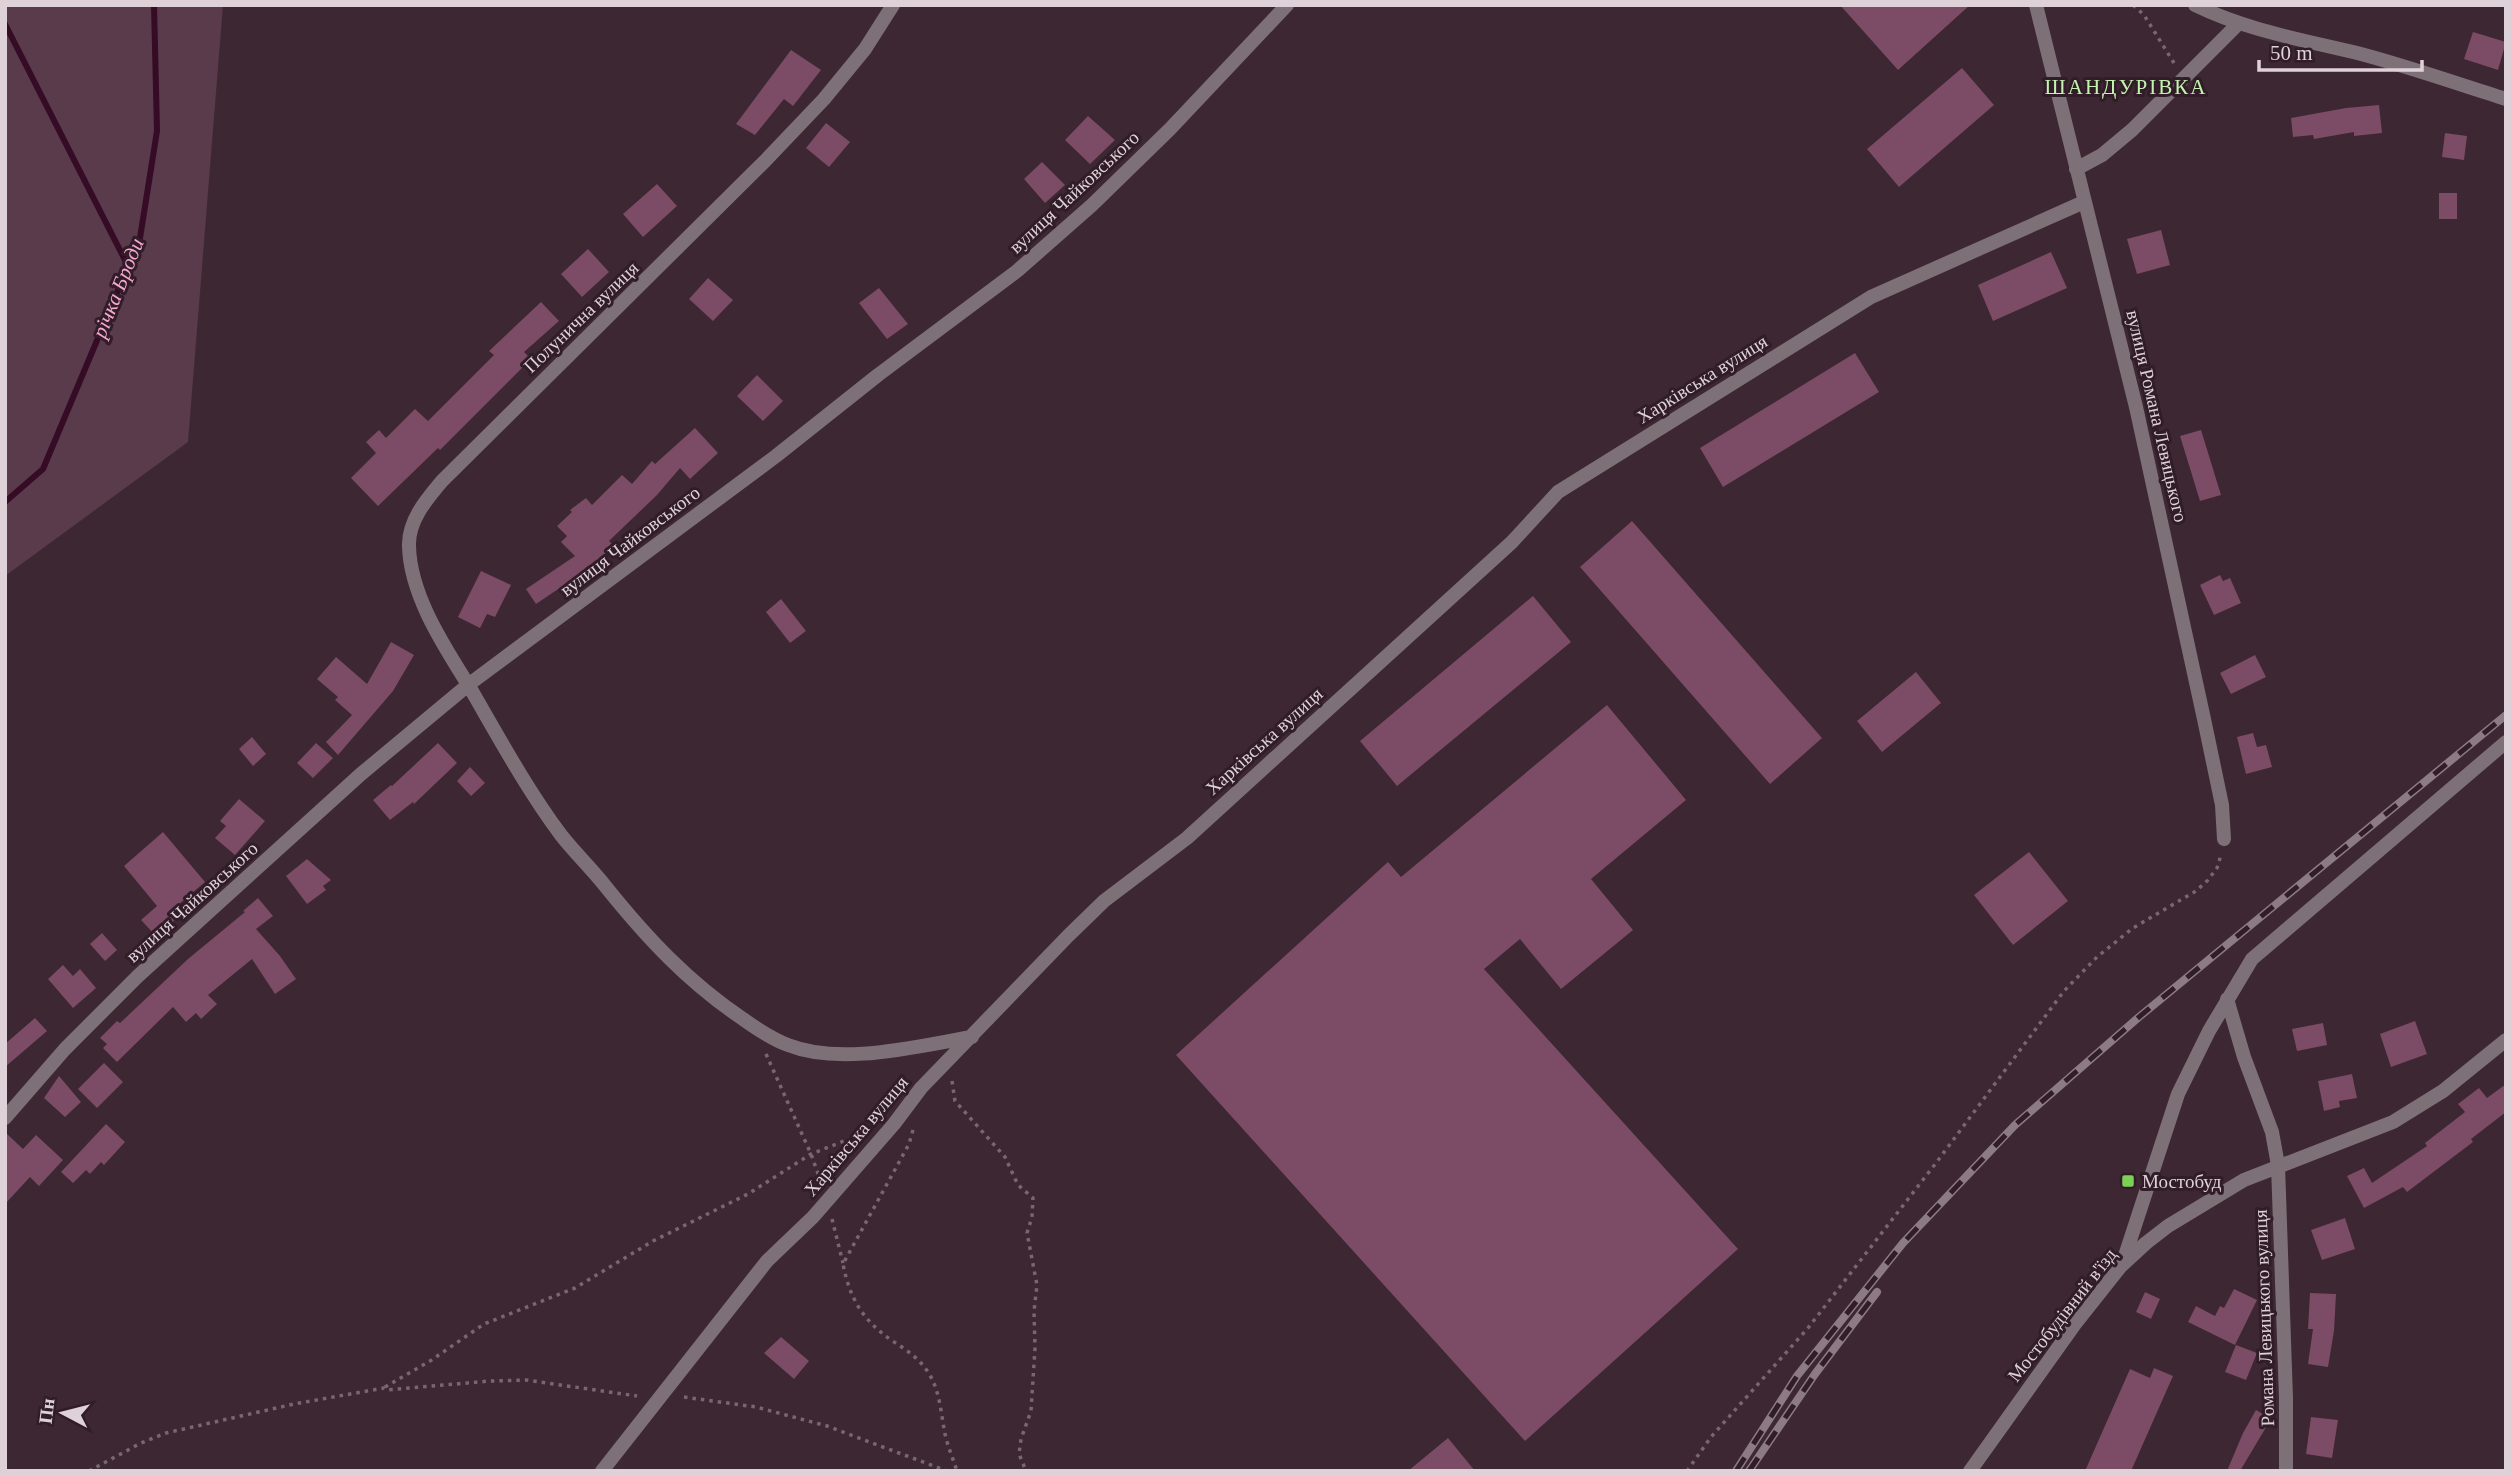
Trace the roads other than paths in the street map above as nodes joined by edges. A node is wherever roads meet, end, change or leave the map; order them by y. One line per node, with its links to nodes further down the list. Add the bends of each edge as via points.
1 (893, 5): 9 (street, Полунична вулиця, via 824,99 454,467 423,505 409,536 410,557 431,621)
2 (1287, 5): 9 (street, вулиця Чайковського, via 1170,129 1027,263)
3 (2036, 5): 7 (street, вулиця Романа Левицького)
4 (2195, 5): 5 (street)
5 (2238, 24): 6 (street, via 2363,55); 7 (street, via 2118,142)
6 (2506, 99)
7 (2076, 169): 8 (street, вулиця Романа Левицького)
8 (2084, 202): 11 (street, вулиця Романа Левицького, via 2120,338 2194,670 2222,805); 13 (street, Харківська вулиця, via 1871,297 1558,492 1512,542 1187,838 1104,901)
9 (468, 685): 13 (street, Полунична вулиця, via 561,834 628,915 686,976 754,1027 785,1044 823,1054); 15 (street, вулиця Чайковського, via 361,774 138,976)
10 (2506, 742): 12 (street, via 2252,959)
11 (2224, 839)
12 (2227, 999): 16 (street, Романа Левицького вулиця, via 2272,1132); 17 (street, via 2178,1094)
13 (972, 1037): 18 (street, Харківська вулиця, via 921,1088 813,1217 768,1261)
14 (2506, 1040): 16 (street, Мостобудівний в'їзд, via 2443,1091 2393,1122)
15 (5, 1118)
16 (2278, 1165): 17 (street, Мостобудівний в'їзд, via 2168,1226); 20 (street, Романа Левицького вулиця)
17 (2121, 1266): 19 (street, Мостобудівний в'їзд)
18 (602, 1471)
19 (1970, 1471)
20 (2286, 1471)

